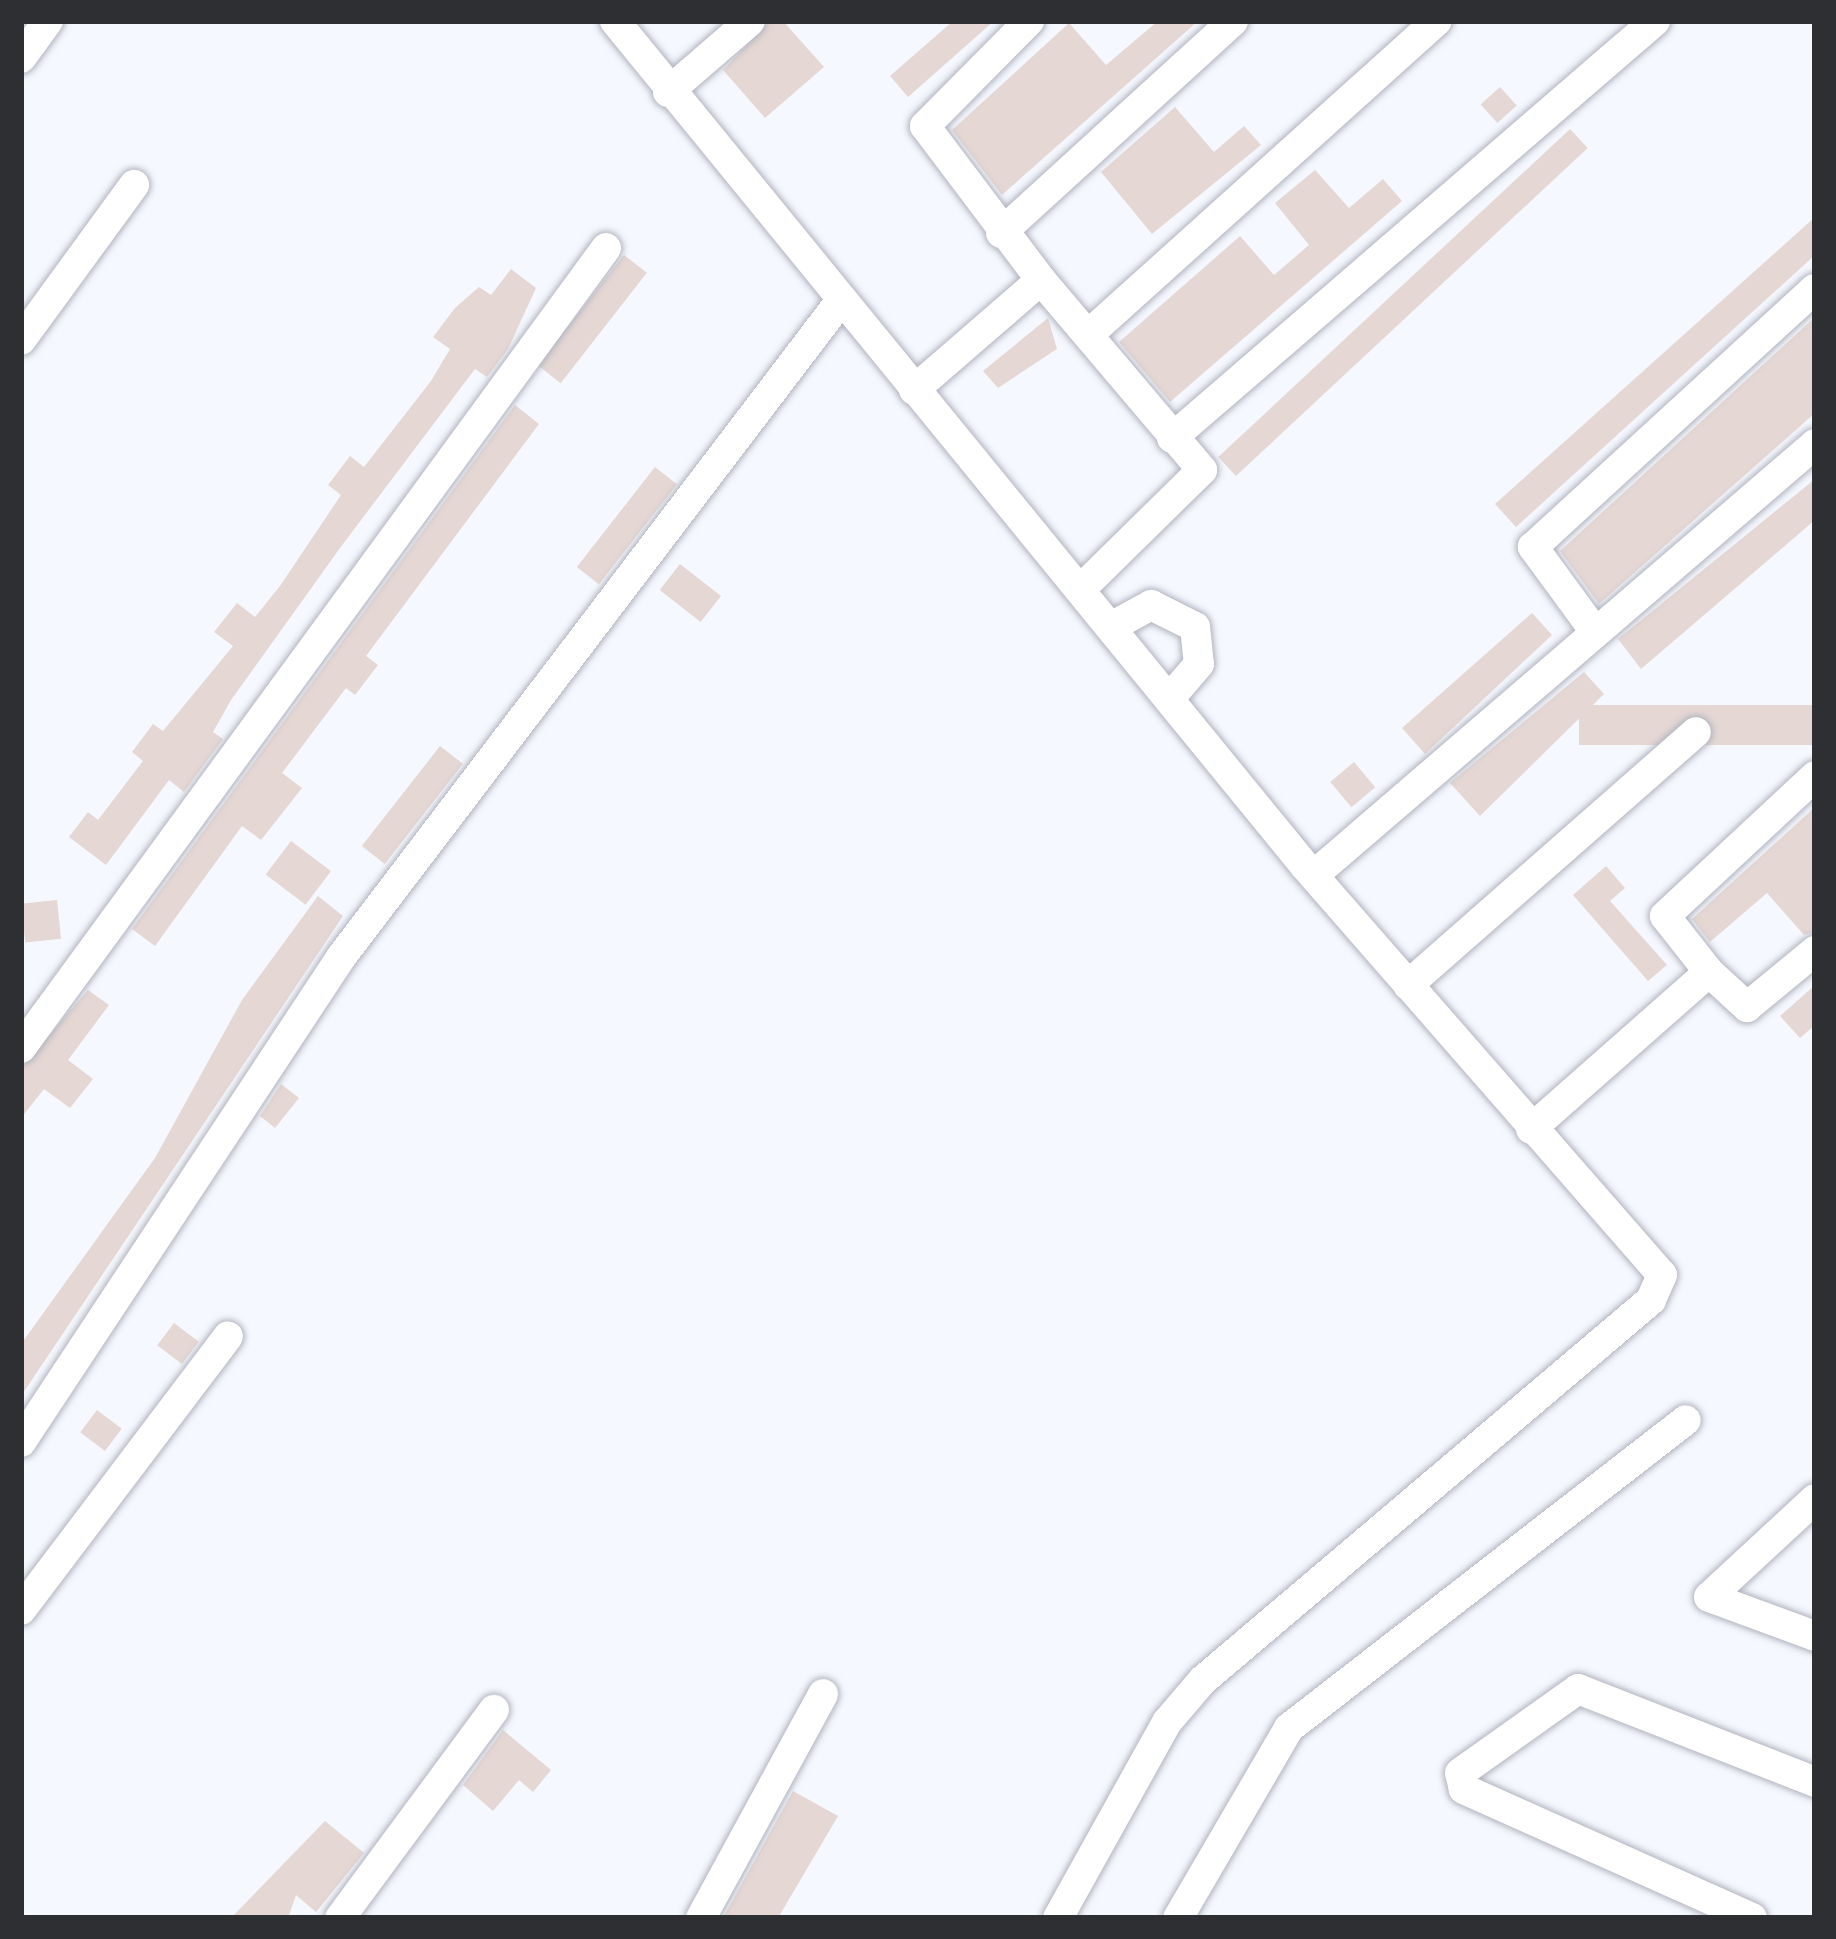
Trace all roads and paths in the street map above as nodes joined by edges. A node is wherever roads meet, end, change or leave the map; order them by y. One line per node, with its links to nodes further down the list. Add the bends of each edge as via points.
1 (48, 21): 8 (street)
2 (615, 21): 9 (street)
3 (751, 21): 9 (street)
4 (1029, 21): 11 (street, via 925,126)
5 (1233, 21): 11 (street)
6 (1437, 21): 16 (street)
7 (1655, 21): 19 (street)
8 (21, 58)
9 (668, 92): 15 (street)
10 (134, 185): 17 (street)
11 (1001, 233): 13 (street)
12 (605, 248): 31 (street)
13 (1041, 280): 16 (street); 18 (street)
14 (1815, 290): 23 (street, via 1538,539 1533,557)
15 (839, 303): 18 (street); 35 (street, via 342,956)
16 (1088, 335): 19 (street)
17 (21, 340)
18 (914, 389): 21 (street)
19 (1172, 438): 21 (street, via 1202,478)
20 (1815, 444): 23 (street)
21 (1080, 590): 22 (street)
22 (1111, 627): 24 (street); 24 (street, via 1151,605 1196,626 1199,664)
23 (1593, 629): 27 (street)
24 (1169, 700): 27 (street)
25 (1696, 733): 30 (street)
26 (1815, 776): 29 (street, via 1665,916)
27 (1314, 875): 30 (street)
28 (1815, 951): 29 (street, via 1747,1007)
29 (1709, 971): 32 (street)
30 (1408, 985): 32 (street)
31 (21, 1048)
32 (1531, 1129): 44 (street, via 1653,1259 1661,1289 1204,1680 1167,1722)
33 (228, 1336): 37 (street)
34 (1686, 1420): 45 (street, via 1289,1728)
35 (21, 1442)
36 (1815, 1499): 38 (street, via 1709,1597)
37 (21, 1610)
38 (1815, 1636)
39 (823, 1694): 43 (street)
40 (494, 1710): 42 (street)
41 (1815, 1782): 46 (street, via 1577,1689 1460,1774 1465,1789)
42 (340, 1918)
43 (700, 1918)
44 (1058, 1918)
45 (1178, 1918)
46 (1752, 1918)

